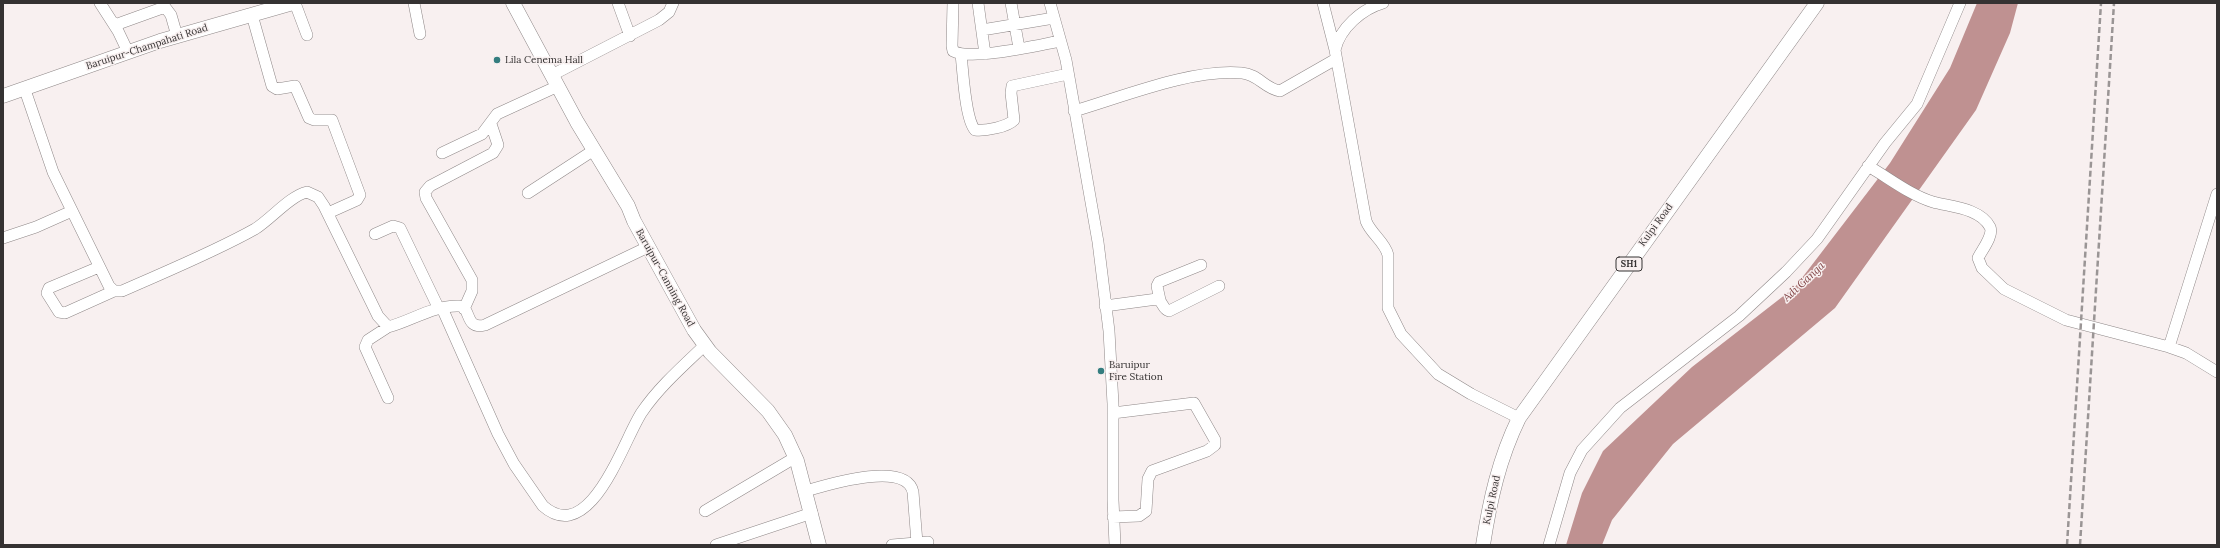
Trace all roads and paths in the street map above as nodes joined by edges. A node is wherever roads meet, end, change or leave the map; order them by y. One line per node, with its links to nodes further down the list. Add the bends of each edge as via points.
1 (100, 3): 17 (street)
2 (294, 3): 15 (main road, Baruipur-Champahati Road); 21 (street)
3 (414, 3): 20 (street)
4 (513, 3): 31 (main road, Baruipur-Canning Road)
5 (618, 3): 23 (street)
6 (673, 3): 23 (street, via 665,16)
7 (953, 3): 27 (street, via 953,51)
8 (978, 3): 19 (street)
9 (1011, 3): 18 (street)
10 (1050, 3): 16 (street)
11 (1323, 3): 29 (street)
12 (1383, 3): 29 (street, via 1367,8 1355,19 1342,35)
13 (1817, 3): 60 (main road, Kulpi Road / SH1)
14 (1960, 3): 38 (street, via 1917,104)
15 (252, 15): 22 (main road, Baruipur-Champahati Road); 42 (street, via 272,86 277,89 295,86 309,118 332,120 335,125 360,195 357,200)
16 (1054, 18): 18 (street); 24 (street)
17 (115, 25): 22 (street, via 165,7 171,15); 26 (street)
18 (1014, 25): 19 (street); 25 (street)
19 (982, 30): 28 (street)
20 (420, 34)
21 (307, 35)
22 (177, 36): 26 (main road, Baruipur-Champahati Road)
23 (630, 36): 31 (street)
24 (1060, 41): 25 (street); 30 (street)
25 (1019, 48): 28 (street)
26 (128, 52): 32 (main road, Baruipur-Champahati Road)
27 (961, 54): 28 (street); 30 (street, via 964,92 975,130 995,127 1014,120 1012,86)
28 (985, 54)
29 (1336, 54): 34 (street, via 1280,91 1269,88 1248,74 1228,72 1203,75); 60 (street, via 1366,221 1371,232 1386,249 1388,256 1387,302 1395,325 1423,360 1438,374)
30 (1068, 74): 34 (street)
31 (555, 81): 35 (street, via 497,114); 36 (main road, Baruipur-Canning Road)
32 (24, 90): 33 (main road, Baruipur-Champahati Road); 41 (street, via 44,151)
33 (3, 96)
34 (1074, 111): 51 (street, via 1098,242)
35 (491, 124): 37 (street, via 478,136); 53 (street, via 498,145 493,153 430,186 425,192 472,280 472,290)
36 (594, 150): 39 (street); 45 (main road, Baruipur-Canning Road, via 628,206)
37 (442, 153)
38 (1868, 166): 56 (street, via 1933,202 1974,213 1982,218 1991,232 1978,262 2004,289 2071,322); 71 (street, via 1817,239 1786,272 1739,316 1654,380 1603,426 1576,460)
39 (528, 193)
40 (2217, 194): 56 (street)
41 (72, 210): 44 (street, via 36,227); 47 (street)
42 (328, 213): 49 (street, via 318,197 311,193 303,194 256,228 214,252 122,291); 54 (street, via 378,316)
43 (375, 234): 52 (street, via 393,226 400,228)
44 (3, 238)
45 (648, 247): 53 (street, via 488,325 472,324); 55 (main road, Baruipur-Canning Road)
46 (1201, 265): 50 (street, via 1159,282 1157,284)
47 (99, 267): 49 (street); 49 (street, via 49,288 48,296 57,310 65,313)
48 (1219, 286): 50 (street, via 1172,310 1164,309)
49 (114, 291)
50 (1160, 300): 51 (street)
51 (1105, 306): 59 (street)
52 (440, 308): 53 (street); 54 (street); 55 (street, via 506,450 543,506 550,513 565,519 582,511 602,491 642,412)
53 (464, 308)
54 (388, 327): 58 (street, via 368,340 365,347)
55 (705, 345): 61 (main road, Baruipur-Canning Road, via 768,411 785,435)
56 (2169, 346): 57 (street)
57 (2217, 372)
58 (388, 398)
59 (1113, 413): 65 (street); 65 (street, via 1194,403 1215,440 1215,445 1207,451 1152,470 1148,479 1146,511 1139,516)
60 (1519, 418): 70 (main road, Kulpi Road / SH1, via 1503,452)
61 (796, 457): 62 (main road, Baruipur-Canning Road); 63 (street)
62 (806, 491): 64 (main road, Baruipur-Canning Road); 68 (street, via 877,477 889,476 905,480 912,488 922,543)
63 (705, 511)
64 (812, 513): 66 (street); 67 (main road, Baruipur-Canning Road)
65 (1113, 517): 69 (street)
66 (716, 545)
67 (819, 545)
68 (892, 545)
69 (1115, 545)
70 (1483, 545)
71 (1549, 545)

